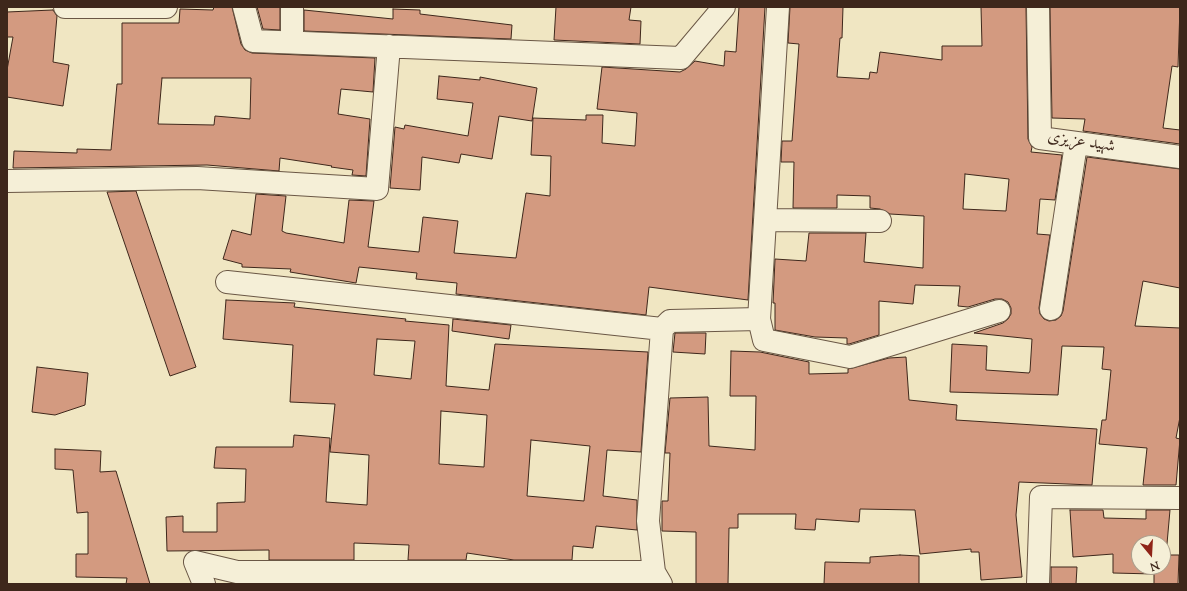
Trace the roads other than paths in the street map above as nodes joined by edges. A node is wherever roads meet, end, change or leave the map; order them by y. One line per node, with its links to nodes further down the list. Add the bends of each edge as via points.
1 (64, 7): 2 (street)
2 (166, 7)
3 (244, 7): 8 (street, via 253,41)
4 (292, 7): 8 (street)
5 (724, 7): 9 (street, via 681,58)
6 (778, 7): 13 (street)
7 (1038, 7): 10 (street, شهید عزیزی, via 1040,138)
8 (292, 42): 9 (street)
9 (389, 46): 12 (street, via 376,189 198,178)
10 (1076, 144): 11 (street, شهید عزیزی); 16 (street)
11 (1180, 157)
12 (7, 181)
13 (765, 220): 14 (street); 18 (street)
14 (880, 221)
15 (227, 282): 19 (street)
16 (1051, 309)
17 (999, 311): 18 (street, via 850,357 764,340)
18 (759, 319): 19 (street, via 670,321)
19 (662, 329): 22 (street, via 648,521)
20 (1180, 498): 24 (street, via 1040,497)
21 (237, 578): 22 (street); 23 (street, via 195,562)
22 (657, 578)
23 (204, 584)
24 (1038, 584)

